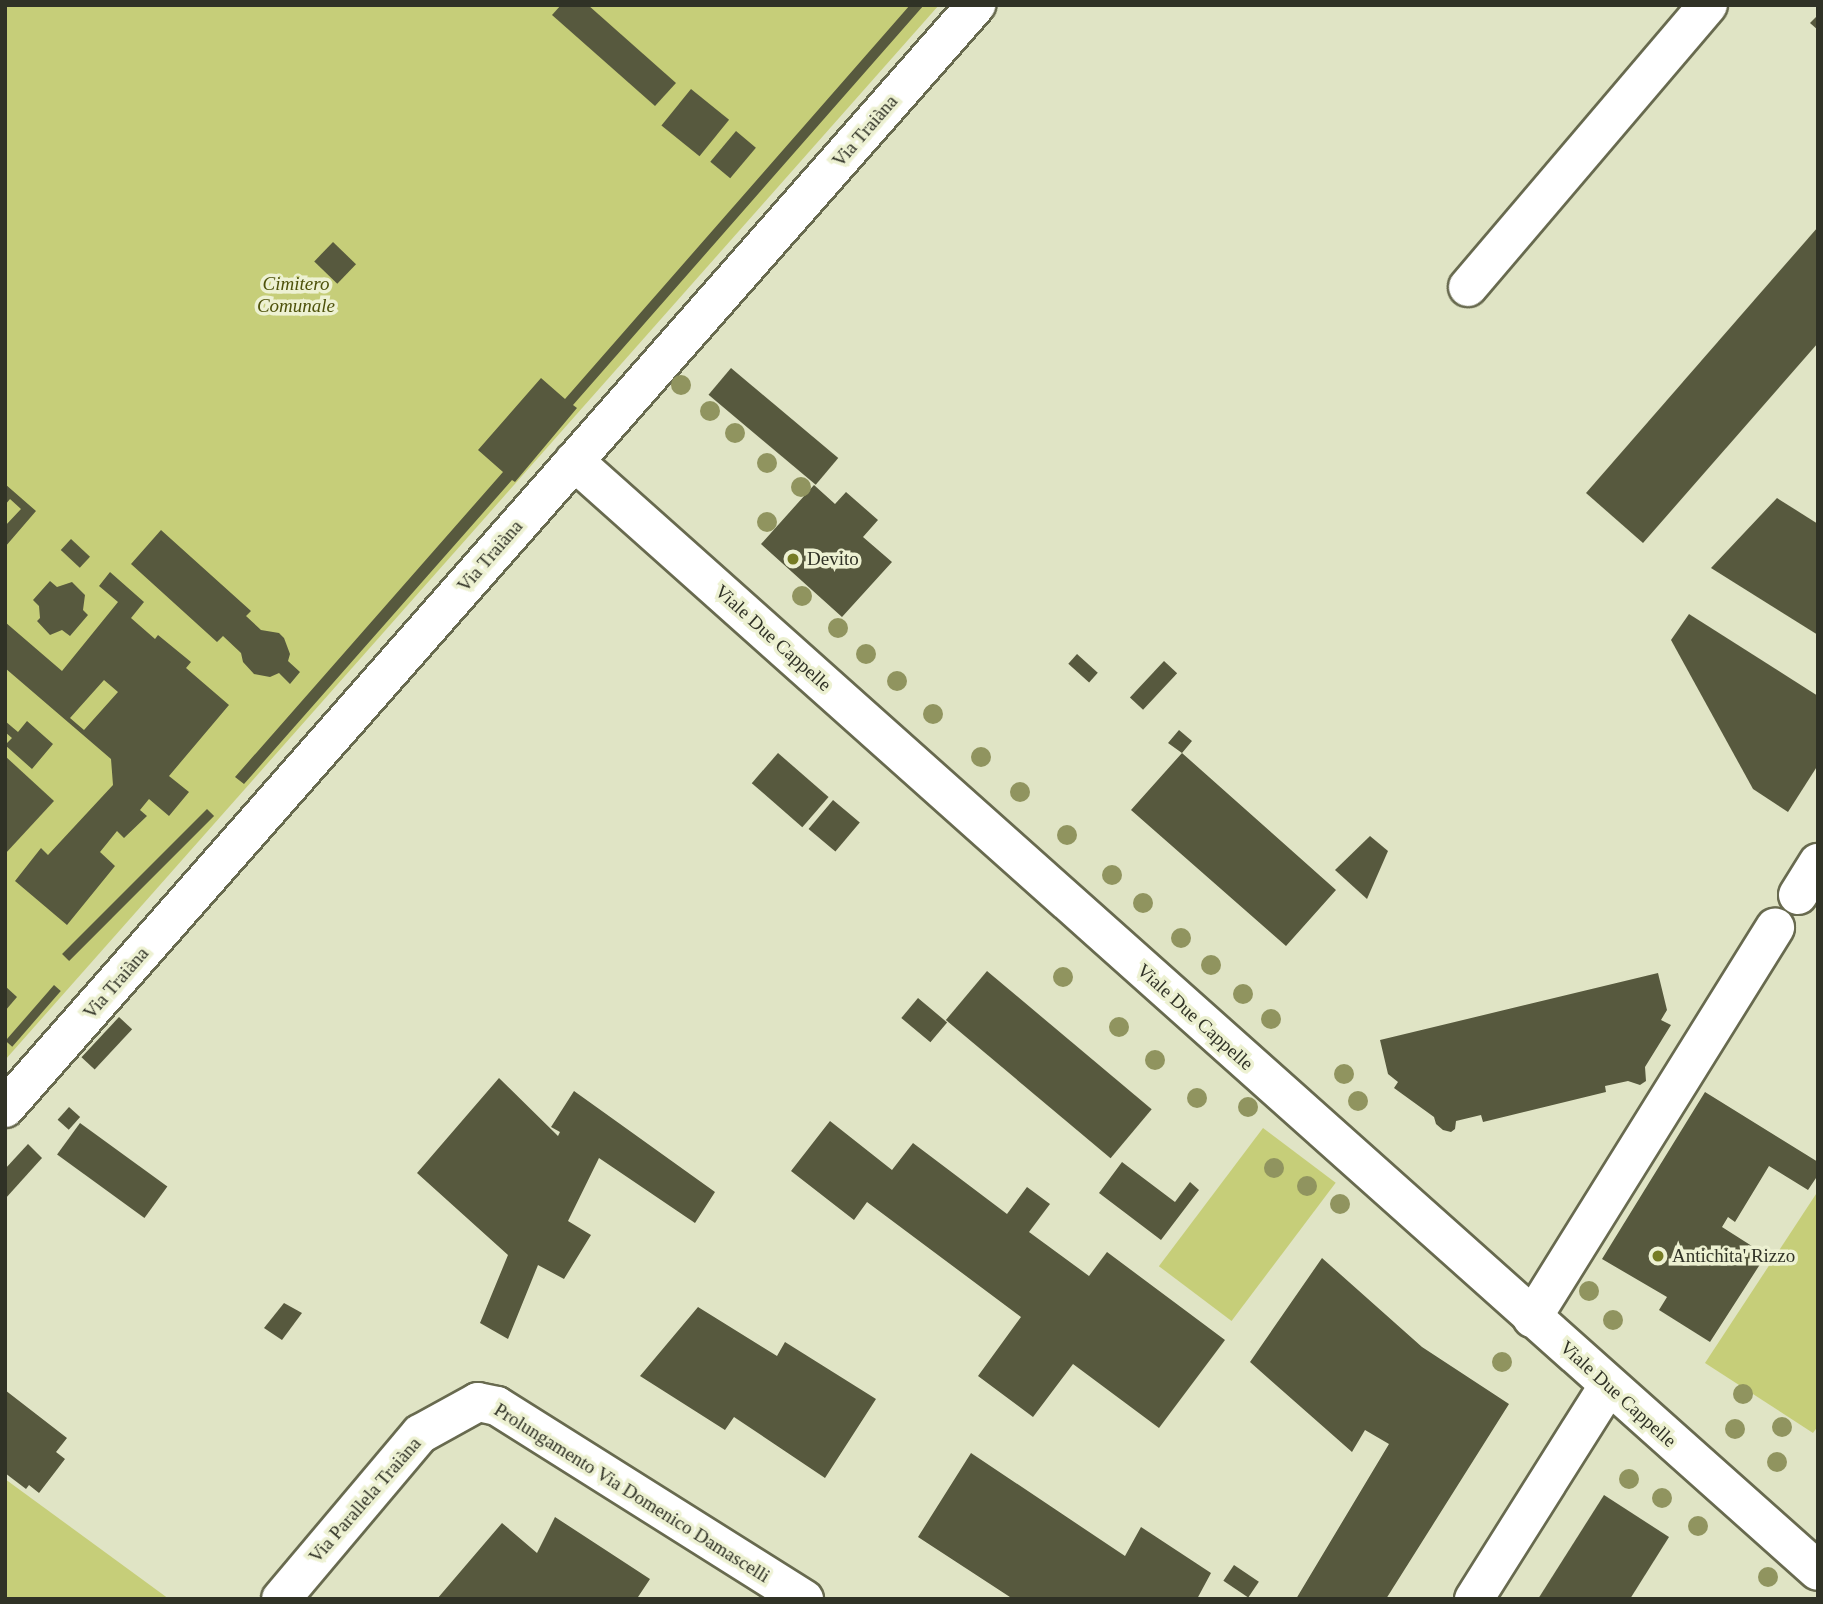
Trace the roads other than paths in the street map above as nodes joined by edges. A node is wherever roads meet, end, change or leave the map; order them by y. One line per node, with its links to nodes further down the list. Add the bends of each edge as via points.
1 (976, 5): 4 (street, Via Traiàna)
2 (1708, 5): 3 (street)
3 (1468, 287)
4 (574, 461): 8 (street, Via Traiàna); 9 (street, Viale Due Cappelle)
5 (1818, 863): 6 (street)
6 (1798, 895)
7 (1775, 928): 9 (street)
8 (5, 1108)
9 (1532, 1318): 10 (street, Viale Due Cappelle)
10 (1608, 1386): 12 (street, Viale Due Cappelle); 15 (street)
11 (460, 1414): 13 (street, Via Parallela Traiàna, via 420,1434); 14 (street, Prolungamento Via Domenico Damascelli, via 478,1402 497,1406)
12 (1818, 1571)
13 (281, 1599)
14 (804, 1599)
15 (1474, 1599)

